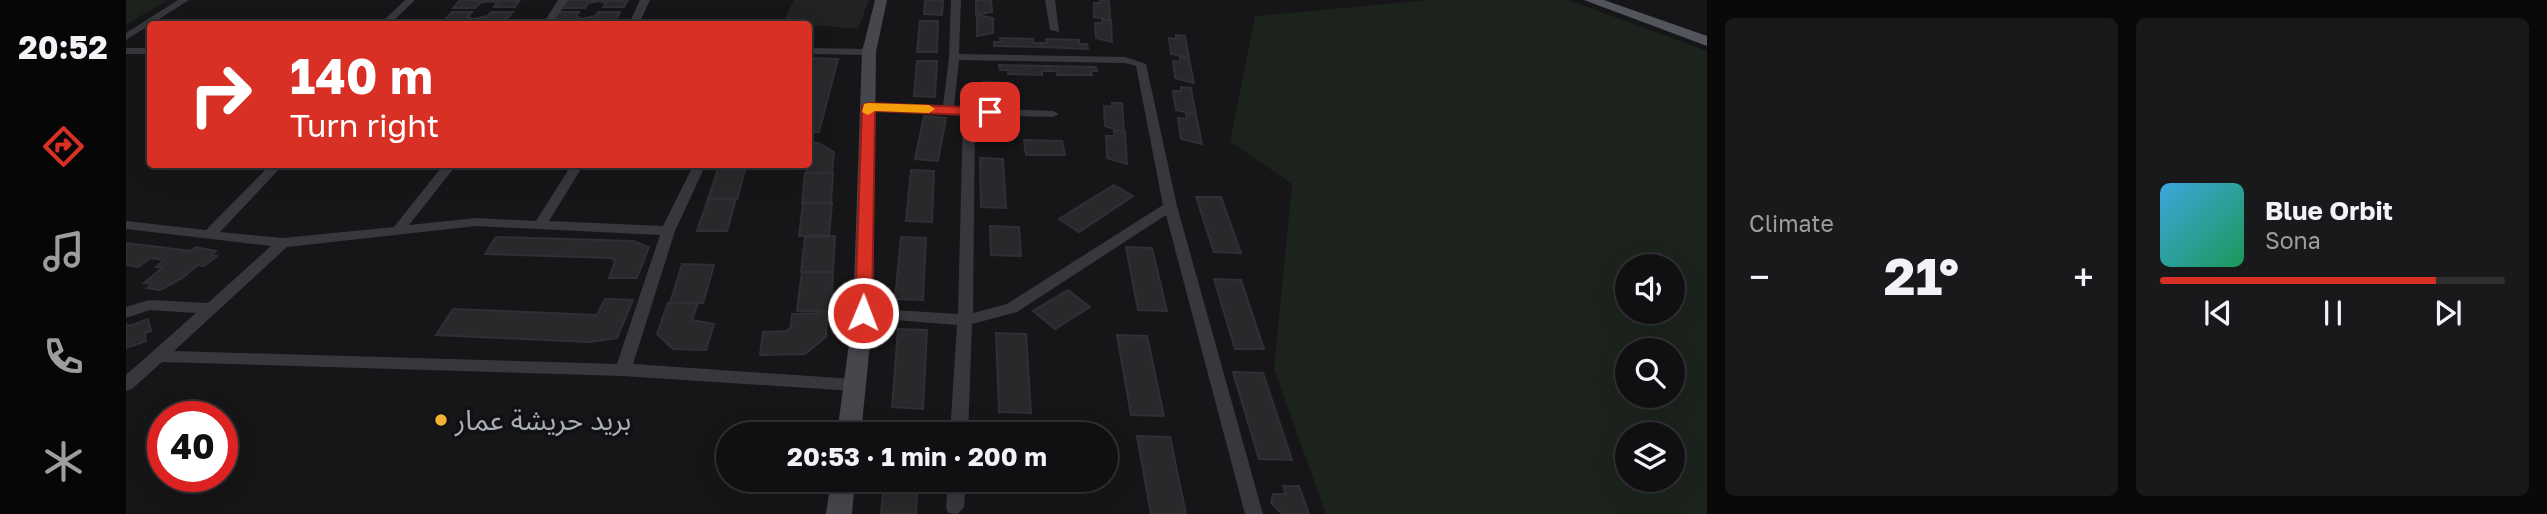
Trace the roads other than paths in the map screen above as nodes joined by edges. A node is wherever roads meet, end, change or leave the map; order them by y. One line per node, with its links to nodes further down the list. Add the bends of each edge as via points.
1 (184, 0): 10 (street)
2 (410, 0): 11 (street)
3 (563, 0): 9 (street)
4 (645, 0): 12 (street)
5 (881, 0): 20 (street)
6 (956, 0): 21 (street)
7 (1050, 0): 14 (street)
8 (1591, 0): 16 (main road)
9 (551, 19)
10 (151, 21)
11 (388, 21)
12 (635, 21)
13 (147, 24): 15 (street)
14 (1055, 30)
15 (126, 37)
16 (1707, 41)
17 (126, 51): 18 (street)
18 (147, 51)
19 (812, 51): 20 (street)
20 (869, 52): 22 (street)
21 (954, 57): 23 (street); 30 (street, via 1141,64)
22 (868, 106): 23 (street); 39 (street)
23 (948, 110): 24 (street)
24 (969, 111): 25 (street); 40 (street)
25 (1054, 114)
26 (274, 168): 35 (street)
27 (448, 168): 33 (street)
28 (576, 168): 32 (street)
29 (697, 168): 34 (street)
30 (1170, 206): 40 (street, via 1012,308); 51 (street)
31 (126, 225): 35 (street)
32 (540, 225): 33 (street, via 476,222); 34 (street)
33 (399, 229): 36 (street)
34 (668, 231): 42 (street)
35 (209, 235): 36 (street)
36 (283, 243): 37 (street)
37 (211, 308): 38 (street, via 149,305); 41 (street)
38 (126, 313)
39 (863, 313): 40 (street); 44 (street)
40 (965, 320): 46 (street)
41 (158, 356): 42 (street); 43 (street)
42 (623, 370): 44 (street)
43 (126, 385)
44 (855, 385): 45 (street)
45 (850, 422)
46 (960, 422)
47 (842, 492): 50 (street)
48 (956, 492): 49 (street)
49 (955, 507)
50 (839, 514)
51 (1254, 514)

